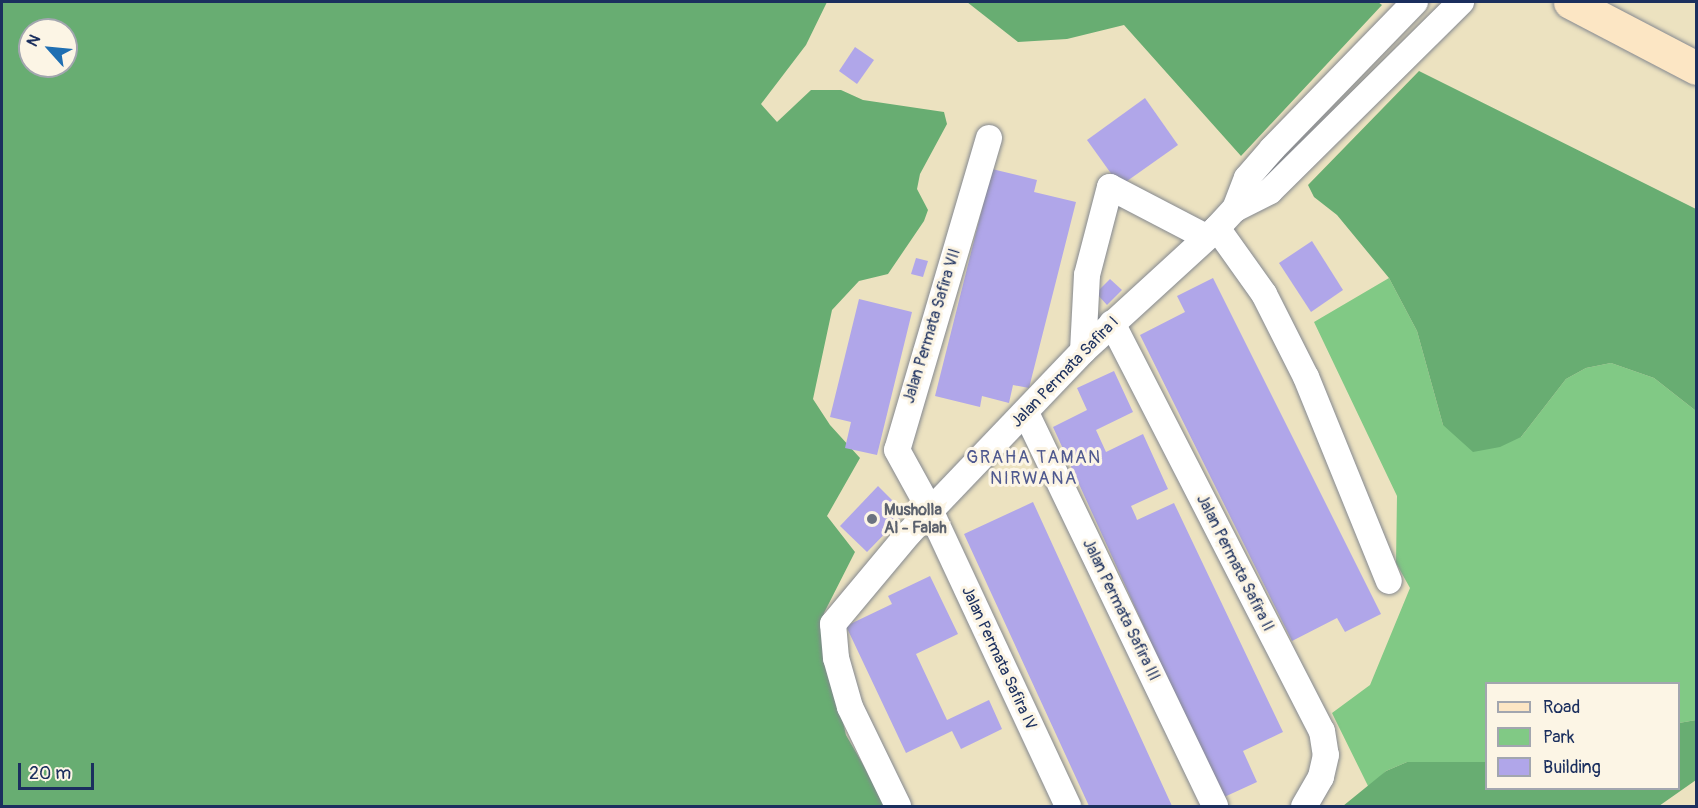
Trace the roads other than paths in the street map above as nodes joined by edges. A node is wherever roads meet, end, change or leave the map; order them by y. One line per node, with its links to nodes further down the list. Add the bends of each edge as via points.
1 (1415, 2): 5 (street, Jalan Permata Safira I)
2 (1461, 2): 6 (street, Jalan Permata Safira I)
3 (1570, 2): 4 (main road)
4 (1696, 68)
5 (1313, 107): 6 (street); 8 (street, Jalan Permata Safira I, via 1247,178)
6 (1335, 127): 8 (street, Jalan Permata Safira I, via 1270,191)
7 (989, 138): 13 (street, Jalan Permata Safira VII, via 897,443 898,456)
8 (1235, 209): 9 (street, Jalan Permata Safira I)
9 (1210, 232): 10 (street, Jalan Permata Safira I); 11 (street, via 1110,187 1087,275); 14 (street, via 1264,294 1306,377)
10 (1112, 323): 11 (street, Jalan Permata Safira I); 18 (street, Jalan Permata Safira II, via 1322,731 1326,755 1321,777)
11 (1083, 351): 12 (street, Jalan Permata Safira I)
12 (1026, 412): 13 (street, Jalan Permata Safira I); 17 (street, Jalan Permata Safira III)
13 (930, 510): 15 (street, Jalan Permata Safira I, via 833,624 836,658 850,707); 16 (street, Jalan Permata Safira IV)
14 (1389, 581)
15 (898, 807)
16 (1068, 807)
17 (1215, 807)
18 (1304, 807)

